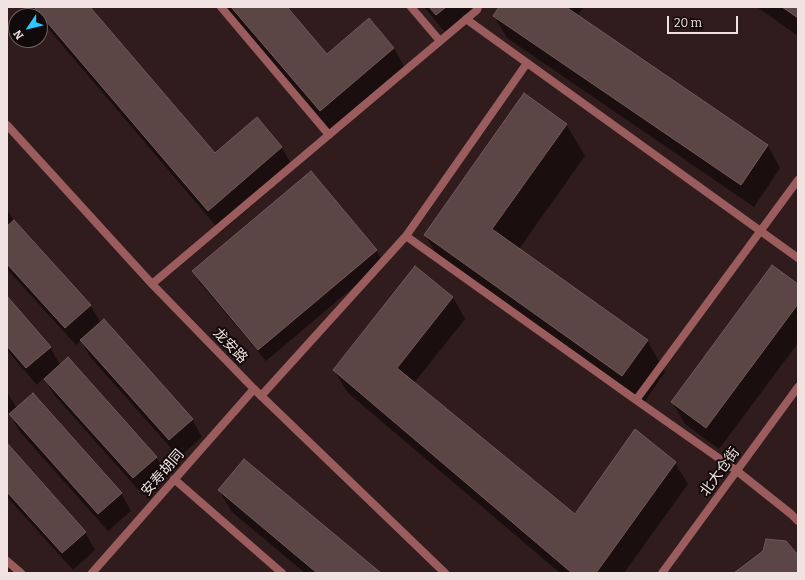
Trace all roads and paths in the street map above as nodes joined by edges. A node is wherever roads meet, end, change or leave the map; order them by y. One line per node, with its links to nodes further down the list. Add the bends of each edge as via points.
1 (220, 7): 8 (street)
2 (411, 7): 5 (street)
3 (478, 7): 4 (street)
4 (466, 19): 5 (street); 6 (street)
5 (440, 41): 8 (street)
6 (527, 63): 10 (street); 11 (street)
7 (7, 125): 13 (street, 龙安路)
8 (329, 135): 13 (street)
9 (798, 180): 10 (street)
10 (761, 232): 12 (street); 17 (street)
11 (406, 236): 16 (street); 17 (street)
12 (798, 258)
13 (152, 284): 15 (street, 龙安路)
14 (798, 387): 18 (street, 北大仓街)
15 (254, 389): 16 (street, 龙安路); 19 (street, 安寿胡同)
16 (261, 396): 25 (street, 龙安路)
17 (636, 400): 18 (street)
18 (737, 471): 20 (street); 26 (street, 北大仓街)
19 (174, 479): 23 (street, 安寿胡同); 24 (street)
20 (798, 521)
21 (7, 561): 22 (street)
22 (21, 573)
23 (92, 573)
24 (282, 573)
25 (445, 573)
26 (662, 573)

